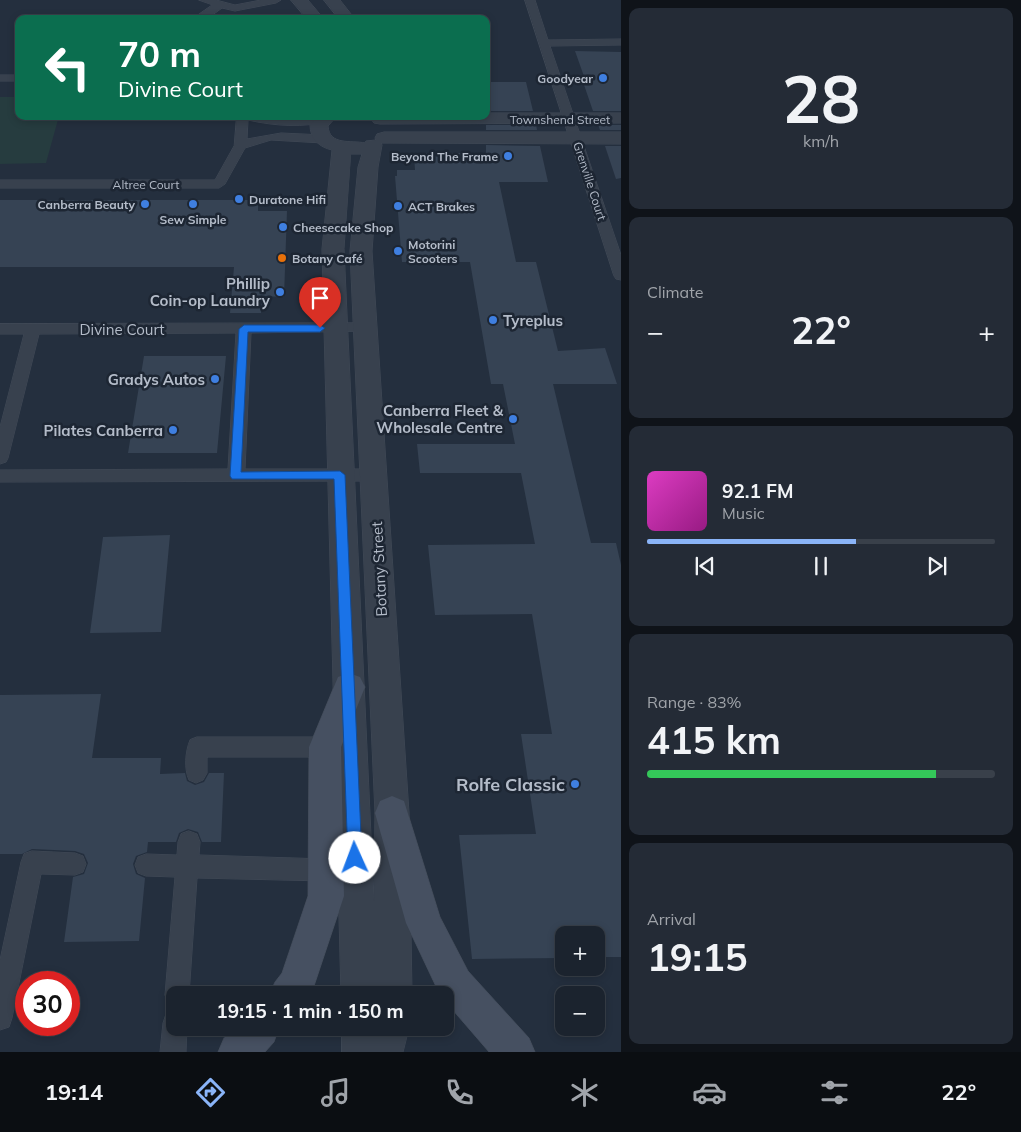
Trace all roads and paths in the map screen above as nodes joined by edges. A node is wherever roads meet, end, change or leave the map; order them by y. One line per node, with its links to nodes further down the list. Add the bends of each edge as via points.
1 (204, 0): 6 (lane)
2 (276, 0): 6 (lane, via 244,8)
3 (299, 0): 8 (street)
4 (332, 0): 9 (street)
5 (530, 0): 11 (lane, Grenville Court)
6 (219, 5): 7 (lane)
7 (206, 15)
8 (312, 15)
9 (344, 15)
10 (621, 42): 11 (lane)
11 (544, 43): 15 (lane, Grenville Court)
12 (0, 78): 13 (lane)
13 (15, 78)
14 (490, 118): 15 (street, Townshend Street)
15 (569, 118): 16 (street, Townshend Street); 22 (lane, Grenville Court)
16 (621, 118)
17 (243, 120): 26 (lane, Altree Court)
18 (261, 120): 19 (lane)
19 (308, 120)
20 (324, 120): 25 (street, via 318,129)
21 (380, 120): 24 (street, via 387,128)
22 (576, 138): 23 (street, Townshend Street); 24 (street, Townshend Street); 28 (lane, Grenville Court)
23 (621, 138)
24 (378, 142): 25 (street, Townshend Street, via 358,148); 31 (street, Botany Street, via 368,167 362,219)
25 (333, 143): 26 (lane, via 276,136 257,138); 30 (street)
26 (240, 146): 27 (lane, Altree Court, via 219,184)
27 (0, 184)
28 (615, 241): 29 (lane, Grenville Court)
29 (621, 276)
30 (335, 328): 31 (lane, Divine Court); 34 (lane, Divine Court); 36 (street)
31 (366, 328): 37 (street, Botany Street)
32 (0, 329): 33 (lane, Divine Court)
33 (33, 329): 34 (lane, Divine Court); 35 (lane)
34 (244, 329): 39 (lane)
35 (0, 458)
36 (340, 475): 37 (lane); 39 (lane); 40 (street)
37 (375, 475): 43 (street, Botany Street)
38 (0, 476): 39 (lane)
39 (236, 476)
40 (349, 687): 41 (main road); 51 (street)
41 (325, 748): 42 (lane, via 198,747); 48 (main road)
42 (196, 773)
43 (392, 813): 52 (street, Botany Street); 62 (main road, via 424,923 455,984)
44 (190, 842): 47 (lane)
45 (75, 864): 53 (lane, via 32,862)
46 (146, 865): 47 (lane)
47 (188, 866): 48 (lane); 49 (lane)
48 (325, 870): 50 (main road, via 326,896)
49 (178, 986)
50 (296, 986)
51 (360, 986)
52 (393, 986)
53 (0, 1018)
54 (174, 1036): 58 (lane)
55 (253, 1036): 59 (main road)
56 (361, 1036): 60 (street)
57 (387, 1036): 61 (street)
58 (173, 1052)
59 (238, 1052)
60 (362, 1052)
61 (382, 1052)
62 (515, 1052)

